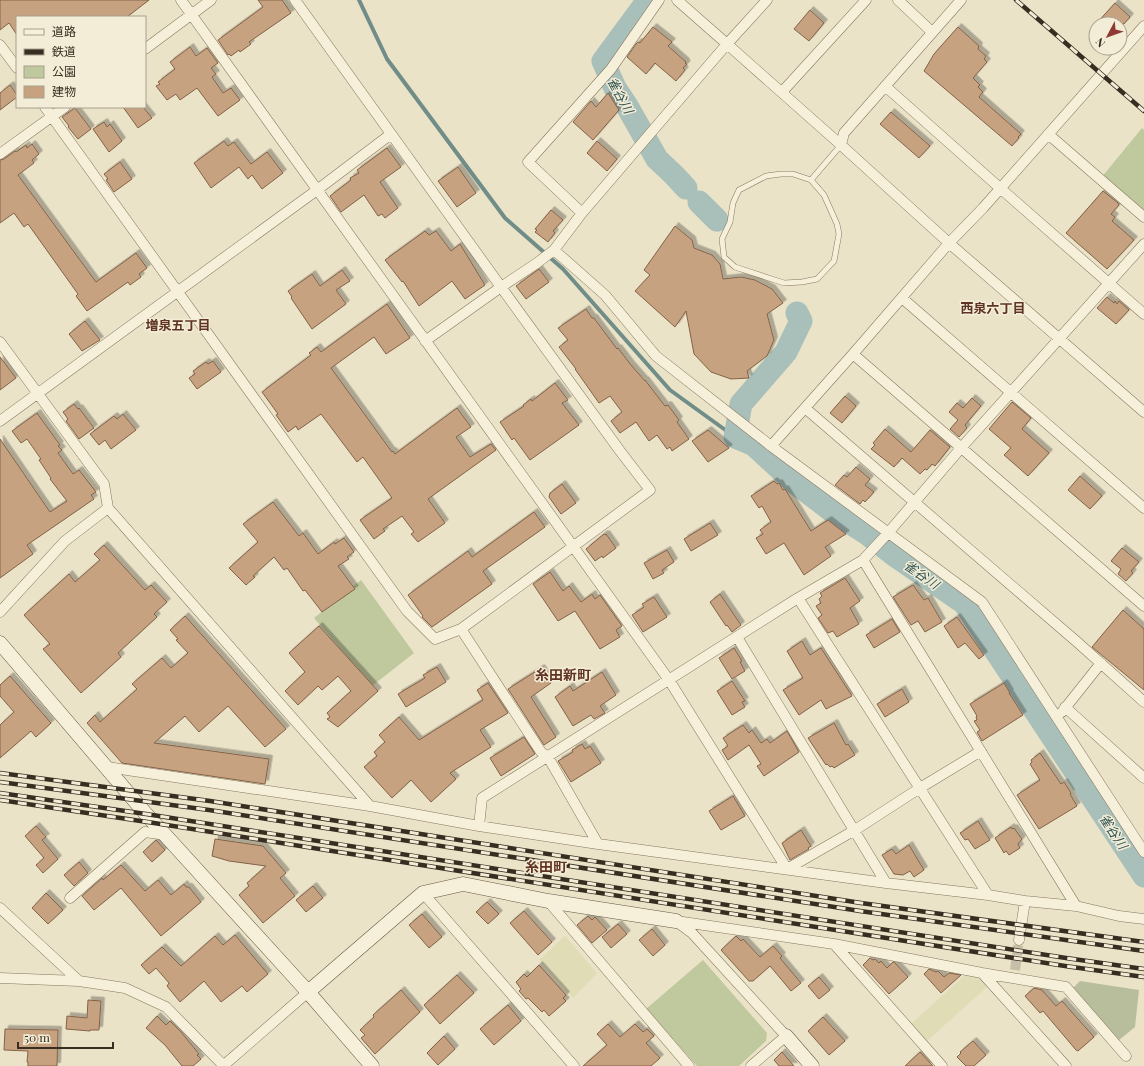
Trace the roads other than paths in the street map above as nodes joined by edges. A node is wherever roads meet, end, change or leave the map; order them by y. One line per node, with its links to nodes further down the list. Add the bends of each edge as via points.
1 (181, 0): 10 (street)
2 (211, 0): 10 (street)
3 (295, 0): 22 (street)
4 (660, 0): 29 (street, via 610,69 528,162)
5 (677, 0): 13 (street)
6 (767, 0): 13 (street)
7 (866, 0): 18 (street)
8 (898, 0): 12 (street)
9 (961, 0): 12 (street)
10 (191, 15): 15 (street); 28 (street)
11 (1144, 26): 23 (street)
12 (932, 32): 17 (street)
13 (727, 44): 18 (street); 29 (street)
14 (0, 45): 16 (street)
15 (146, 48)
16 (16, 67)
17 (885, 86): 24 (street, via 844,133); 27 (street)
18 (782, 92): 24 (street)
19 (46, 108): 21 (street)
20 (64, 108): 21 (street)
21 (52, 116): 25 (street); 36 (street)
22 (391, 134): 28 (street); 35 (street)
23 (1048, 134): 27 (street); 30 (street)
24 (841, 145): 26 (lane); 31 (street)
25 (0, 154)
26 (811, 180): 26 (lane, via 824,195 839,234 834,261 817,279 784,283 735,267 724,257 722,239 739,190 766,176 794,174)
27 (1000, 188): 31 (street); 34 (street)
28 (318, 190): 36 (street); 40 (street)
29 (582, 213): 33 (street)
30 (1144, 217)
31 (949, 243): 37 (street); 39 (street)
32 (1144, 244): 34 (street)
33 (551, 252): 35 (street); 48 (street, via 605,295 656,356)
34 (1108, 284): 38 (street); 39 (street)
35 (501, 287): 40 (street); 54 (street, via 650,490)
36 (178, 292): 44 (street); 59 (street, via 407,611 435,639)
37 (902, 298): 42 (street); 43 (street)
38 (1144, 314)
39 (1060, 337): 43 (street); 46 (street)
40 (425, 341): 54 (street)
41 (0, 342): 44 (street)
42 (854, 354): 45 (street); 49 (street)
43 (1011, 392): 49 (street); 52 (street)
44 (38, 394): 47 (street); 51 (street, via 104,484)
45 (805, 408): 48 (street); 50 (street)
46 (1144, 412)
47 (0, 421)
48 (771, 446): 53 (street)
49 (961, 448): 50 (street); 57 (street)
50 (914, 502): 53 (street); 62 (street)
51 (108, 508): 58 (street, via 65,541); 72 (street)
52 (1144, 508)
53 (886, 535): 55 (street); 66 (street, via 982,602)
54 (573, 546): 59 (street); 63 (street)
55 (863, 560): 56 (street); 67 (street)
56 (798, 598): 60 (street); 71 (street)
57 (1144, 606)
58 (0, 612)
59 (461, 629): 68 (street, via 541,752)
60 (737, 637): 63 (street); 74 (street)
61 (0, 643): 69 (street)
62 (1101, 663): 64 (street); 65 (street)
63 (669, 680): 68 (street); 78 (street)
64 (1144, 702)
65 (1066, 707): 66 (street); 70 (street)
66 (1057, 718): 77 (street)
67 (981, 751): 71 (street); 85 (street)
68 (548, 757): 73 (street, via 482,798); 76 (street)
69 (107, 767): 72 (street); 75 (street)
70 (1144, 778)
71 (920, 788): 74 (street); 81 (street)
72 (370, 806): 73 (street)
73 (479, 826): 76 (street)
74 (855, 830): 78 (street); 79 (street)
75 (166, 835): 82 (street, via 145,832); 94 (street)
76 (598, 844): 78 (street)
77 (1144, 852)
78 (787, 869): 79 (street)
79 (886, 883): 81 (street)
80 (423, 893): 83 (street, via 463,884); 94 (street); 99 (street)
81 (988, 895): 84 (street)
82 (70, 898)
83 (548, 901): 88 (street); 100 (street)
84 (1025, 901): 85 (street); 89 (street)
85 (1076, 906): 87 (street)
86 (0, 908): 93 (street)
87 (1144, 919)
88 (676, 921): 90 (street); 95 (street, via 692,933)
89 (1019, 940)
90 (834, 944): 91 (street); 103 (street)
91 (982, 973): 96 (street, via 1014,974 1066,987); 104 (street)
92 (0, 978): 93 (street)
93 (79, 981): 97 (street, via 125,988 166,1007)
94 (308, 992): 97 (street); 98 (street)
95 (786, 1036): 101 (street); 102 (street)
96 (1126, 1056)
97 (223, 1066)
98 (372, 1066)
99 (574, 1066)
100 (689, 1066)
101 (751, 1066)
102 (812, 1066)
103 (942, 1066)
104 (1066, 1066)

